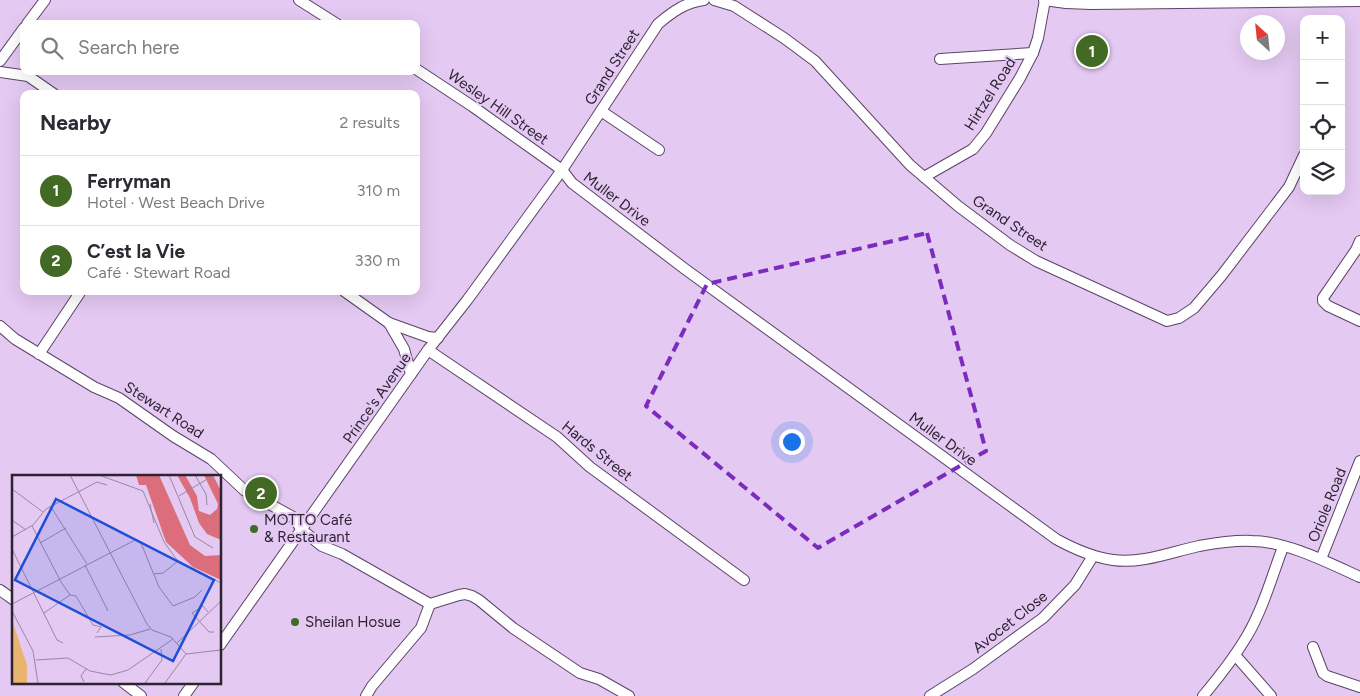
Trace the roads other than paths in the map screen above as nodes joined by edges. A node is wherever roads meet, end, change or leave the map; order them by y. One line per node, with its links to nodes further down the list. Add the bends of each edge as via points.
1 (45, 0): 7 (street)
2 (299, 0): 8 (street)
3 (704, 0): 18 (street, Grand Street, via 679,8 658,24)
4 (714, 0): 22 (street, Grand Street, via 734,6 815,61)
5 (1045, 0): 6 (street, via 1091,4); 10 (street, Hirtzel Road)
6 (1360, 1)
7 (30, 20)
8 (331, 20)
9 (20, 34): 12 (street)
10 (1033, 52): 11 (street); 22 (street, Hirtzel Road, via 980,141 973,149)
11 (940, 59)
12 (0, 62)
13 (0, 72): 14 (street)
14 (20, 73)
15 (420, 73): 21 (street, Wesley Hill Street)
16 (29, 75): 17 (street)
17 (49, 90)
18 (601, 110): 19 (street); 21 (street, Grand Street)
19 (659, 150)
20 (1300, 164): 22 (street, Grand Street, via 1289,187 1222,276 1194,308 1179,318 1167,321 1025,255)
21 (562, 170): 29 (street, Prince's Avenue); 36 (street, Muller Drive, via 572,183 662,252 897,424 1056,539)
22 (924, 177)
23 (1360, 241): 26 (street, via 1323,301)
24 (78, 295): 31 (street)
25 (350, 295): 27 (street)
26 (1360, 321)
27 (389, 323): 29 (street); 32 (street, via 404,349)
28 (0, 326): 31 (street, Stewart Road)
29 (438, 338): 30 (street, Prince's Avenue)
30 (428, 350): 32 (street, Prince's Avenue); 39 (street, Hards Street, via 557,437 590,467)
31 (39, 354): 34 (street, Stewart Road, via 119,398 211,459 244,490 293,517)
32 (411, 374): 34 (street, Prince's Avenue)
33 (1360, 461): 37 (street, Oriole Road)
34 (302, 530): 42 (street, Stewart Road, via 322,546); 43 (street, Prince's Avenue)
35 (1283, 547): 36 (street, Muller Drive, via 1251,541 1199,546 1134,560); 37 (street, Muller Drive); 45 (street, via 1254,622)
36 (1093, 556): 53 (street, Avocet Close, via 1075,585 1043,618)
37 (1321, 560): 38 (street, Muller Drive)
38 (1360, 577)
39 (744, 580)
40 (0, 590): 41 (street)
41 (12, 599)
42 (430, 604): 51 (street, via 421,628); 52 (street, via 459,595 472,596 580,673 599,679)
43 (221, 644)
44 (1313, 647): 48 (street, via 1323,673)
45 (1235, 656): 54 (street); 55 (street)
46 (126, 684): 49 (street)
47 (193, 684): 50 (street)
48 (1360, 687)
49 (141, 696)
50 (184, 696)
51 (366, 696)
52 (629, 696)
53 (930, 696)
54 (1204, 696)
55 (1271, 696)

